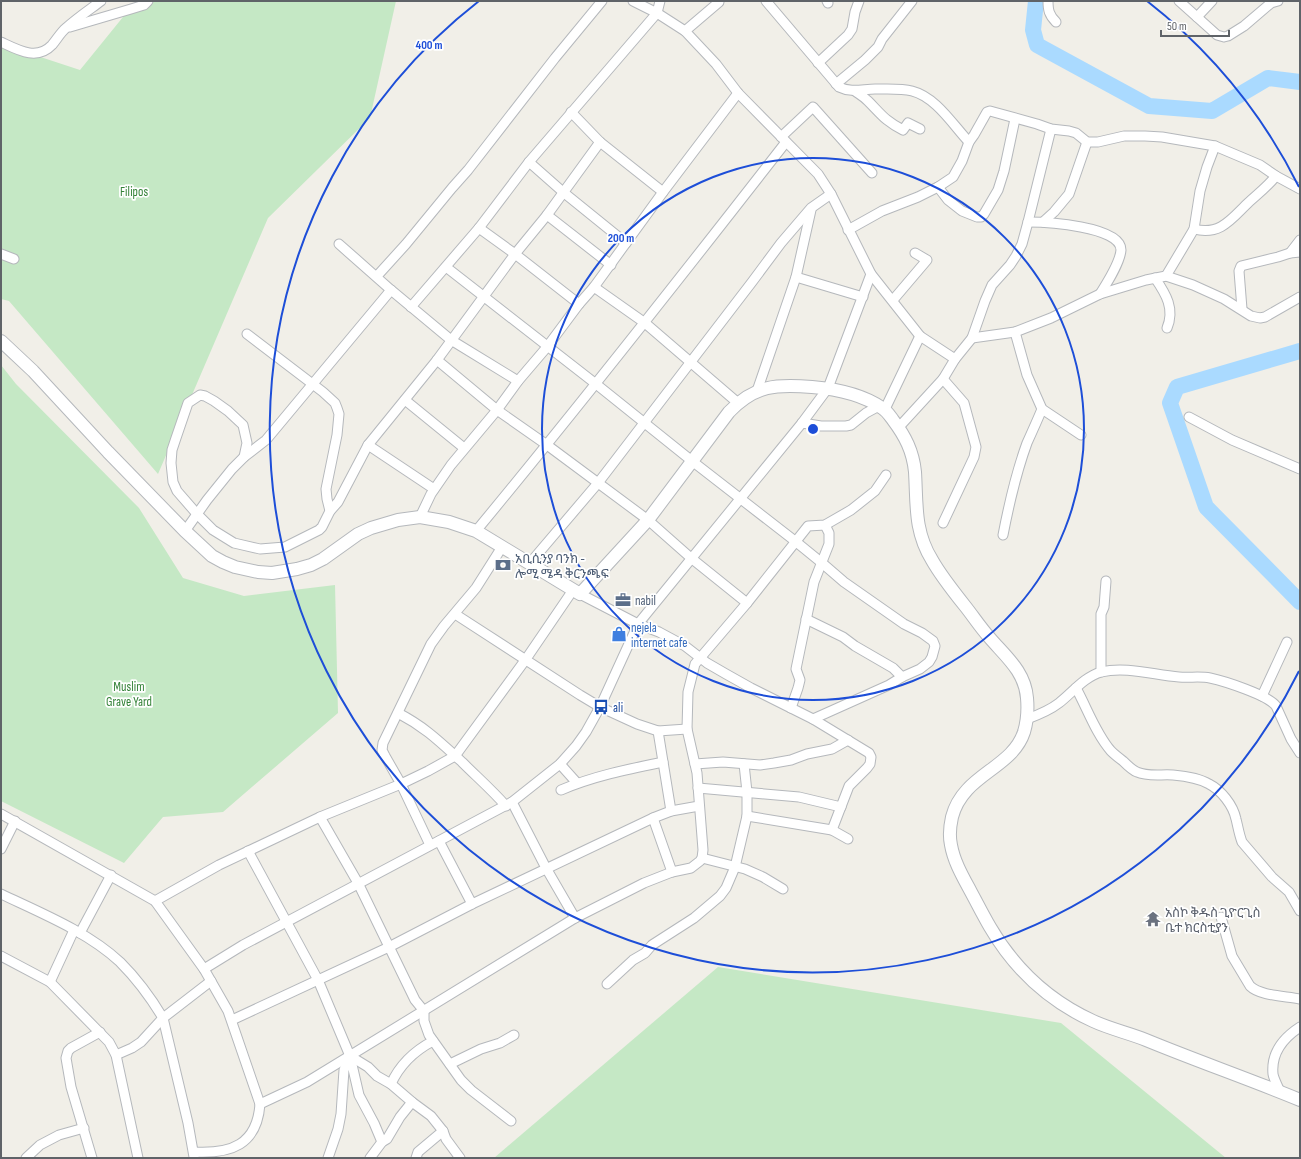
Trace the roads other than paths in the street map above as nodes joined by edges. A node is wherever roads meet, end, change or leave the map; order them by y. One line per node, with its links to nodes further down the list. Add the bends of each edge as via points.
1 (101, 1): 17 (street)
2 (148, 1): 17 (street, via 144,5)
3 (602, 1): 60 (street, via 468,170)
4 (633, 1): 14 (street)
5 (660, 1): 14 (street)
6 (766, 1): 20 (street)
7 (859, 1): 20 (street, via 848,35)
8 (912, 1): 21 (street, via 878,47)
9 (1048, 1): 16 (street, via 1050,17)
10 (1179, 1): 15 (street)
11 (1212, 1): 15 (street)
12 (1278, 1): 15 (street, via 1271,3 1244,26 1224,37 1217,35)
13 (719, 2): 18 (street)
14 (657, 13): 18 (street); 24 (street)
15 (1197, 17)
16 (1056, 22)
17 (65, 29): 19 (street, via 51,46 39,53 20,51)
18 (684, 31): 23 (street, via 716,64)
19 (1, 42)
20 (818, 62): 21 (street)
21 (836, 84): 22 (street, via 843,89)
22 (855, 91): 26 (street, via 895,126 903,130 908,123); 30 (street, via 906,90 919,94 946,115)
23 (738, 93): 28 (street); 39 (street)
24 (571, 112): 29 (street); 33 (street)
25 (1015, 119): 27 (street); 30 (street, via 992,111 987,112); 36 (street, via 998,190 982,216 977,217 958,209)
26 (920, 129)
27 (1051, 129): 31 (street, via 1076,133); 43 (street)
28 (784, 140): 34 (street, via 813,108); 40 (street, via 818,174); 74 (street)
29 (600, 142): 38 (street); 39 (street)
30 (969, 142): 36 (street, via 953,177)
31 (1087, 142): 32 (street, via 1124,136 1145,136); 44 (street, via 1069,194)
32 (1215, 146): 35 (street, via 1260,165); 46 (street, via 1200,191)
33 (529, 162): 38 (street); 45 (street)
34 (872, 173)
35 (1276, 176): 37 (street); 46 (street, via 1228,223 1212,230)
36 (938, 187): 47 (street, via 882,211)
37 (1300, 189)
38 (563, 192): 42 (street); 49 (street)
39 (663, 192): 49 (street)
40 (830, 194): 41 (street); 47 (street)
41 (811, 208): 62 (street); 85 (street, via 781,243)
42 (547, 215): 55 (street); 57 (street)
43 (1028, 222): 44 (street); 79 (street, via 1016,256 992,285)
44 (1044, 222): 66 (street, via 1070,224 1104,234 1117,241 1120,255)
45 (479, 228): 55 (street); 58 (street)
46 (1194, 229): 61 (street)
47 (848, 230): 59 (street)
48 (1300, 240): 53 (street)
49 (626, 243): 57 (street)
50 (339, 244): 60 (street)
51 (915, 252): 70 (street, via 926,260)
52 (1300, 252): 53 (street)
53 (1290, 253): 73 (street, via 1240,267)
54 (1, 254): 56 (street)
55 (515, 254): 67 (street); 71 (street)
56 (14, 259)
57 (611, 265): 64 (street)
58 (446, 267): 67 (street); 72 (street)
59 (871, 274): 68 (street); 70 (street)
60 (377, 276): 65 (street)
61 (1166, 276): 63 (street); 73 (street, via 1193,285)
62 (796, 277): 68 (street); 91 (street)
63 (1155, 278): 66 (street); 75 (street, via 1170,307)
64 (594, 287): 71 (street); 74 (street)
65 (391, 290): 72 (street); 88 (street)
66 (1100, 294): 76 (street)
67 (483, 297): 80 (street); 82 (street)
68 (863, 297): 90 (street)
69 (1300, 297): 73 (street, via 1265,317 1251,316)
70 (893, 300): 78 (street)
71 (579, 304): 82 (street)
72 (411, 307): 80 (street)
73 (1242, 310)
74 (645, 323): 85 (street); 89 (street)
75 (1168, 328)
76 (1015, 332): 79 (street); 95 (street, via 1027,375)
77 (247, 334): 88 (street)
78 (920, 336): 83 (street); 94 (street)
79 (972, 338): 83 (street)
80 (451, 340): 84 (street); 87 (street)
81 (1, 341): 119 (street, via 33,371)
82 (548, 347): 87 (street); 89 (street)
83 (956, 359): 86 (street)
84 (437, 360): 92 (street); 96 (street)
85 (691, 363): 93 (street); 98 (street)
86 (943, 379): 100 (street); 116 (street, via 964,404 976,446 974,457)
87 (518, 381): 96 (street)
88 (312, 384): 105 (street, via 266,440); 112 (street, via 335,403 339,414 336,445 326,489)
89 (596, 384): 98 (street); 103 (street)
90 (828, 388): 91 (street, via 779,386); 94 (street, via 856,396); 99 (street)
91 (757, 391): 93 (street)
92 (405, 400): 102 (street); 104 (street)
93 (738, 402): 106 (street)
94 (882, 408): 99 (street, via 866,413 846,426); 100 (street)
95 (1042, 409): 101 (street); 120 (street, via 1018,471)
96 (497, 410): 103 (street); 104 (street)
97 (1189, 418): 107 (street, via 1232,440)
98 (644, 423): 106 (street); 109 (street)
99 (802, 423): 111 (street)
100 (899, 427): 143 (street, via 913,457 917,518 924,546 949,587 1021,675 1026,688)
101 (1081, 435)
102 (368, 445): 110 (street); 112 (street, via 338,502)
103 (547, 445): 109 (street); 118 (street)
104 (464, 448): 110 (street)
105 (244, 456): 113 (street); 113 (street, via 248,443 243,425 228,411 205,396 200,395 188,403 172,450 172,474 177,491)
106 (692, 461): 111 (street); 115 (street)
107 (1300, 469)
108 (886, 475): 117 (street, via 875,491 864,500)
109 (598, 483): 115 (street); 125 (street)
110 (434, 489): 114 (street)
111 (741, 498): 121 (street); 123 (street)
112 (330, 511): 113 (street, via 318,530 285,547 260,549 234,543 212,530)
113 (197, 514): 119 (street)
114 (420, 517): 118 (street); 119 (street, via 371,528 311,565 287,572 272,573 245,570 223,562 212,556)
115 (648, 520): 123 (street); 127 (street)
116 (943, 523)
117 (825, 524): 121 (street, via 808,526); 124 (street, via 829,533 829,544)
118 (476, 530): 122 (street)
119 (185, 531)
120 (1003, 535)
121 (795, 541): 124 (street); 128 (street)
122 (502, 547): 125 (street); 129 (street, via 476,588)
123 (691, 558): 128 (street); 131 (street)
124 (822, 562): 130 (street, via 814,582); 136 (street, via 844,582 904,624 934,641 934,651 929,662 920,669)
125 (530, 564): 127 (street)
126 (1106, 581): 135 (street, via 1104,608 1100,614)
127 (577, 592): 131 (street); 134 (street)
128 (747, 602): 133 (street)
129 (455, 614): 134 (street); 141 (street, via 431,644)
130 (806, 619): 136 (street, via 843,637); 140 (street, via 796,669 800,680)
131 (638, 624): 133 (street, via 659,632); 139 (street)
132 (1287, 642): 138 (street)
133 (700, 657): 140 (street, via 726,674); 144 (street, via 694,664 690,678)
134 (526, 659): 139 (street); 148 (street)
135 (1101, 672): 137 (street); 138 (street, via 1140,672 1208,678)
136 (902, 676): 142 (street, via 889,685)
137 (1076, 688): 143 (street, via 1058,703); 182 (street, via 1102,739 1112,752 1133,770 1142,774 1189,778 1209,783 1218,791 1233,811 1242,842 1272,878 1289,892)
138 (1262, 696): 147 (street, via 1276,706)
139 (600, 707): 145 (street); 150 (street, via 586,732)
140 (791, 708): 142 (street)
141 (398, 713): 148 (street, via 428,731); 154 (street, via 382,747 384,756)
142 (813, 719): 146 (street)
143 (1026, 719): 206 (street, via 1024,733 1012,752 964,793 953,813 950,826 950,843 955,859 990,927 1036,985 1074,1012)
144 (687, 730): 145 (street); 151 (street)
145 (658, 731): 149 (street)
146 (848, 740): 152 (street, via 832,749 791,760 760,765); 160 (street, via 868,753 871,761 849,786)
147 (1300, 753)
148 (455, 756): 154 (street); 158 (street)
149 (663, 762): 153 (street); 161 (street)
150 (560, 764): 153 (street); 158 (street)
151 (695, 764): 152 (street); 155 (street)
152 (744, 764): 157 (street)
153 (577, 783): 156 (street)
154 (401, 784): 164 (street); 169 (street)
155 (698, 788): 157 (street); 159 (street)
156 (562, 790)
157 (747, 792): 160 (street, via 799,797); 163 (street)
158 (509, 804): 169 (street); 174 (street)
159 (699, 806): 161 (street); 172 (street)
160 (841, 807): 167 (street)
161 (671, 811): 165 (street)
162 (1, 814): 166 (street)
163 (747, 816): 167 (street); 173 (street)
164 (320, 817): 171 (street); 177 (street)
165 (653, 818): 174 (street); 175 (street)
166 (15, 821): 170 (street); 176 (street)
167 (832, 830): 168 (street)
168 (848, 839)
169 (435, 843): 177 (street); 181 (street)
170 (1, 849)
171 (248, 851): 180 (street); 185 (street)
172 (702, 858): 173 (street); 175 (street, via 691,868)
173 (735, 867): 178 (street, via 764,877); 193 (street, via 720,896 694,918 652,945)
174 (546, 868): 181 (street); 184 (street)
175 (672, 872): 184 (street, via 644,883)
176 (110, 875): 180 (street); 186 (street)
177 (358, 883): 185 (street); 187 (street)
178 (783, 889)
179 (1, 894): 186 (street)
180 (155, 900): 189 (street)
181 (472, 904): 187 (street)
182 (1300, 911)
183 (1221, 917): 194 (street, via 1232,956 1250,986 1263,993)
184 (575, 918): 195 (street)
185 (286, 922): 189 (street); 190 (street)
186 (77, 932): 192 (street); 196 (street, via 121,963 144,989)
187 (389, 947): 190 (street); 195 (street, via 415,1000)
188 (1, 956): 192 (street)
189 (204, 969): 191 (street)
190 (318, 980): 197 (street); 203 (street)
191 (211, 981): 196 (street); 197 (street)
192 (50, 982): 199 (street)
193 (607, 984)
194 (1300, 999)
195 (424, 1011): 201 (street, via 426,1027); 203 (street)
196 (163, 1018): 202 (street, via 141,1042); 214 (street)
197 (232, 1020): 209 (street)
198 (1300, 1027): 206 (street, via 1290,1034 1275,1054 1273,1075)
199 (100, 1032): 202 (street); 211 (street, via 71,1048 66,1058 71,1088)
200 (514, 1034): 204 (street, via 500,1043)
201 (433, 1041): 204 (street); 205 (street, via 413,1053)
202 (116, 1055): 217 (street)
203 (350, 1056): 205 (street); 209 (street, via 307,1082); 213 (street, via 359,1095); 218 (street, via 344,1070 338,1129)
204 (450, 1064): 210 (street, via 471,1090)
205 (391, 1084): 208 (street)
206 (1280, 1092): 207 (street)
207 (1300, 1100)
208 (412, 1102): 212 (street, via 431,1116); 213 (street, via 387,1139)
209 (260, 1104): 214 (street, via 259,1118 246,1140 239,1145)
210 (511, 1121)
211 (84, 1128): 215 (street, via 60,1135 40,1145); 216 (street)
212 (443, 1131): 220 (street, via 418,1152); 221 (street)
213 (382, 1142): 219 (street)
214 (194, 1155)
215 (26, 1158)
216 (92, 1158)
217 (138, 1158)
218 (328, 1158)
219 (370, 1158)
220 (416, 1158)
221 (460, 1158)

